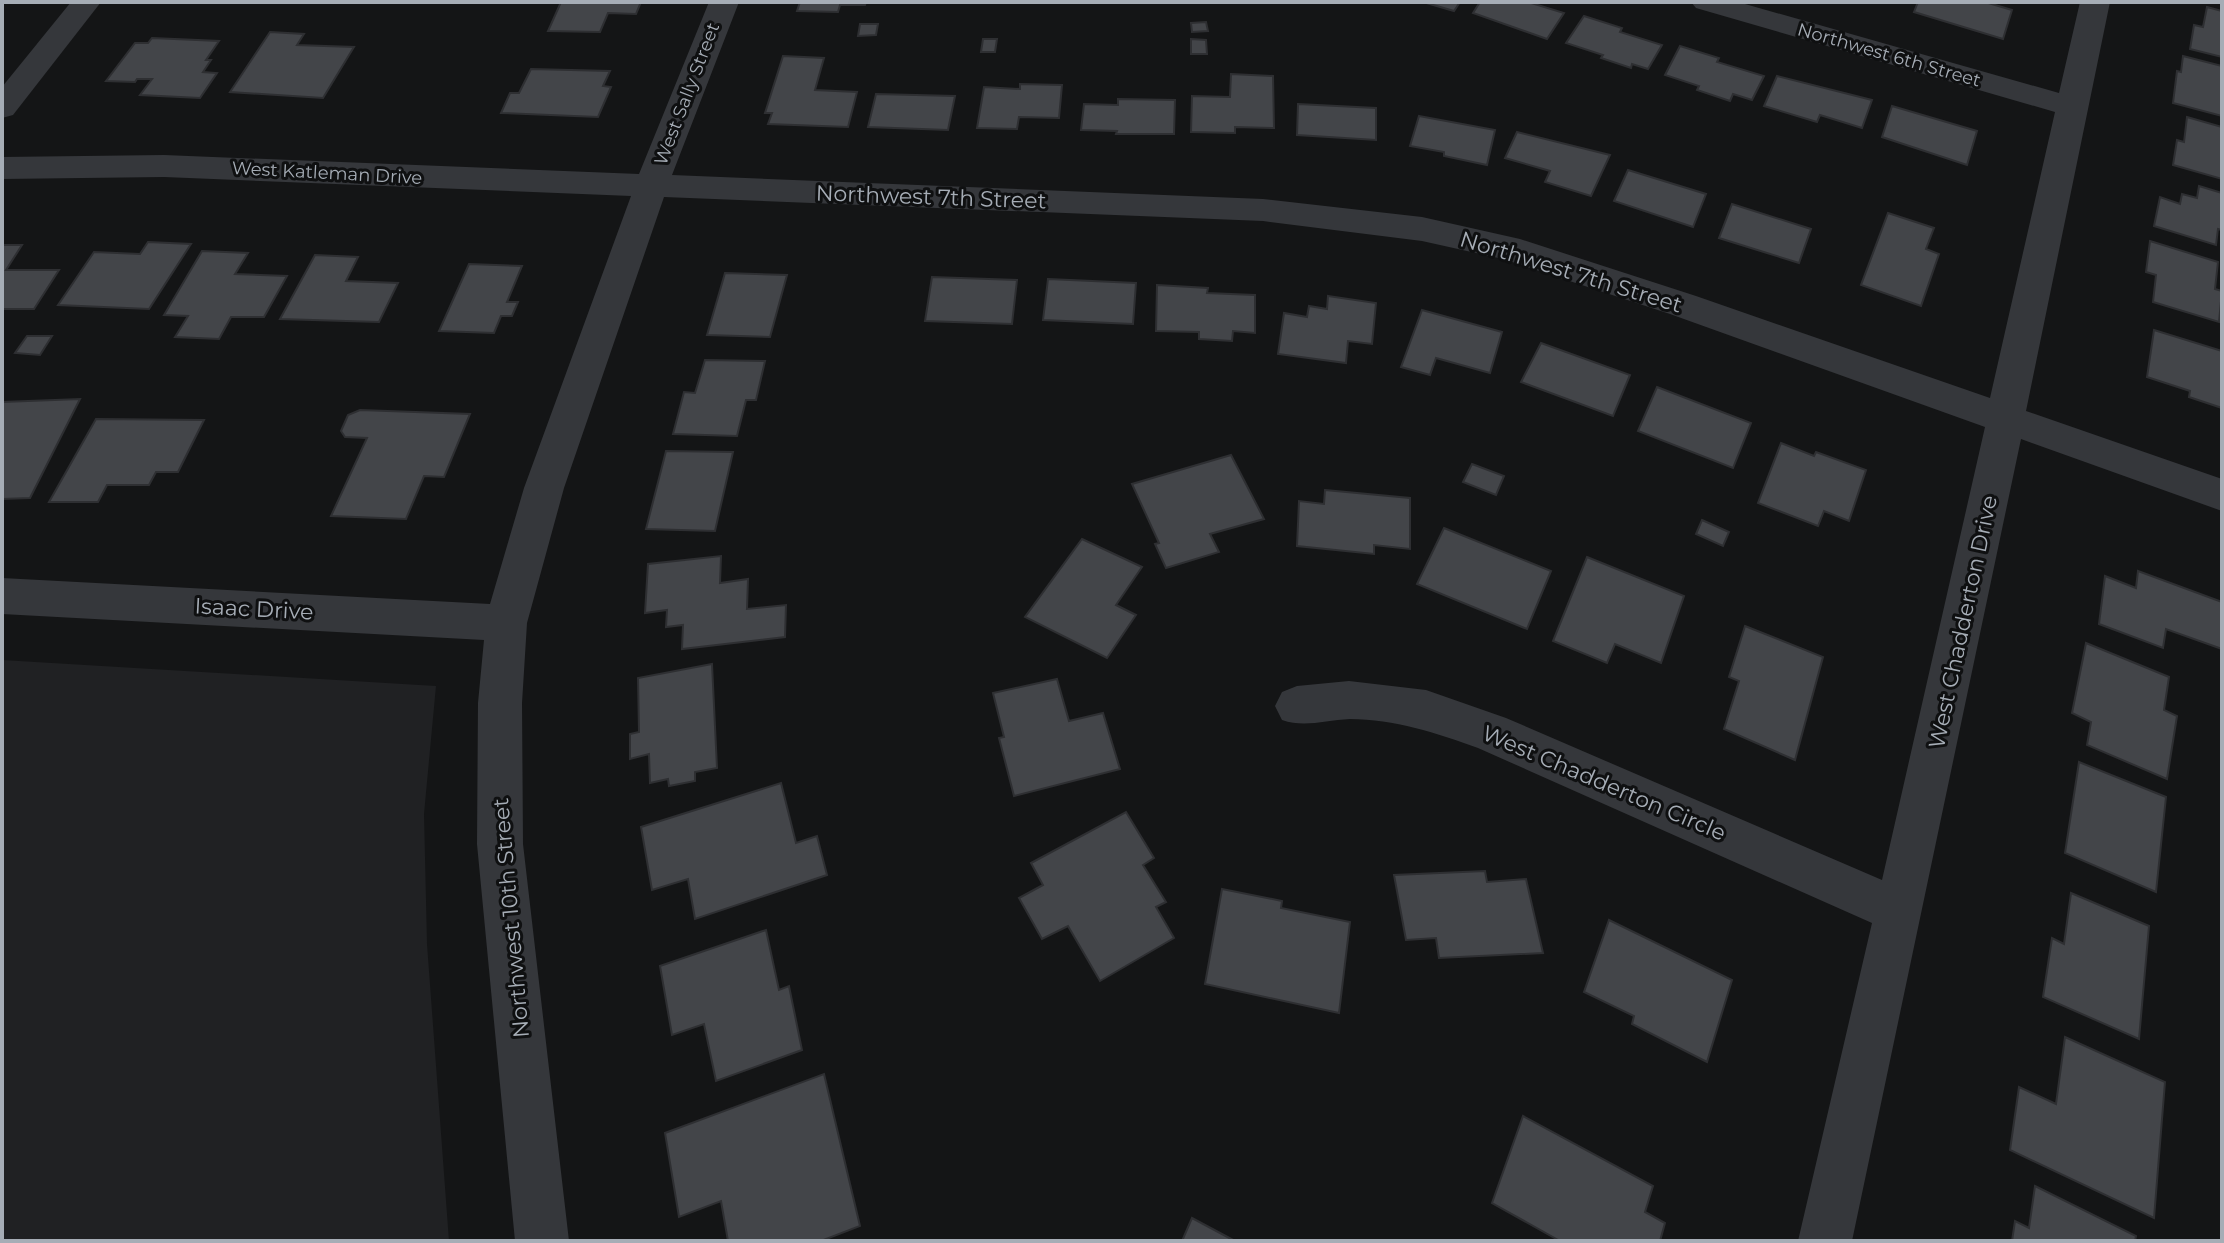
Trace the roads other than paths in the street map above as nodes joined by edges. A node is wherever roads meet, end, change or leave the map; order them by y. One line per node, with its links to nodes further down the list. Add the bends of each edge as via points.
1 (86, 2): 6 (street)
2 (724, 2): 8 (street, West Sally Street)
3 (1706, 2): 5 (street, Northwest 6th Street)
4 (2095, 2): 5 (street, West Chadderton Drive)
5 (2072, 107): 9 (street, West Chadderton Drive)
6 (2, 108)
7 (2, 168): 8 (street, West Katleman Drive, via 164,166)
8 (651, 186): 9 (street, Northwest 7th Street, via 1263,210 1422,229 1508,248 1683,305); 12 (street, Northwest 10th Street, via 544,488)
9 (2005, 419): 10 (street, Northwest 7th Street); 14 (street, West Chadderton Drive)
10 (2222, 495)
11 (2, 596): 12 (street, Isaac Drive)
12 (506, 623): 15 (street, Northwest 10th Street, via 500,844)
13 (1297, 706): 14 (street, West Chadderton Circle, via 1349,700 1426,710 1490,732)
14 (1899, 911): 16 (street, West Chadderton Drive)
15 (542, 1241)
16 (1825, 1241)

